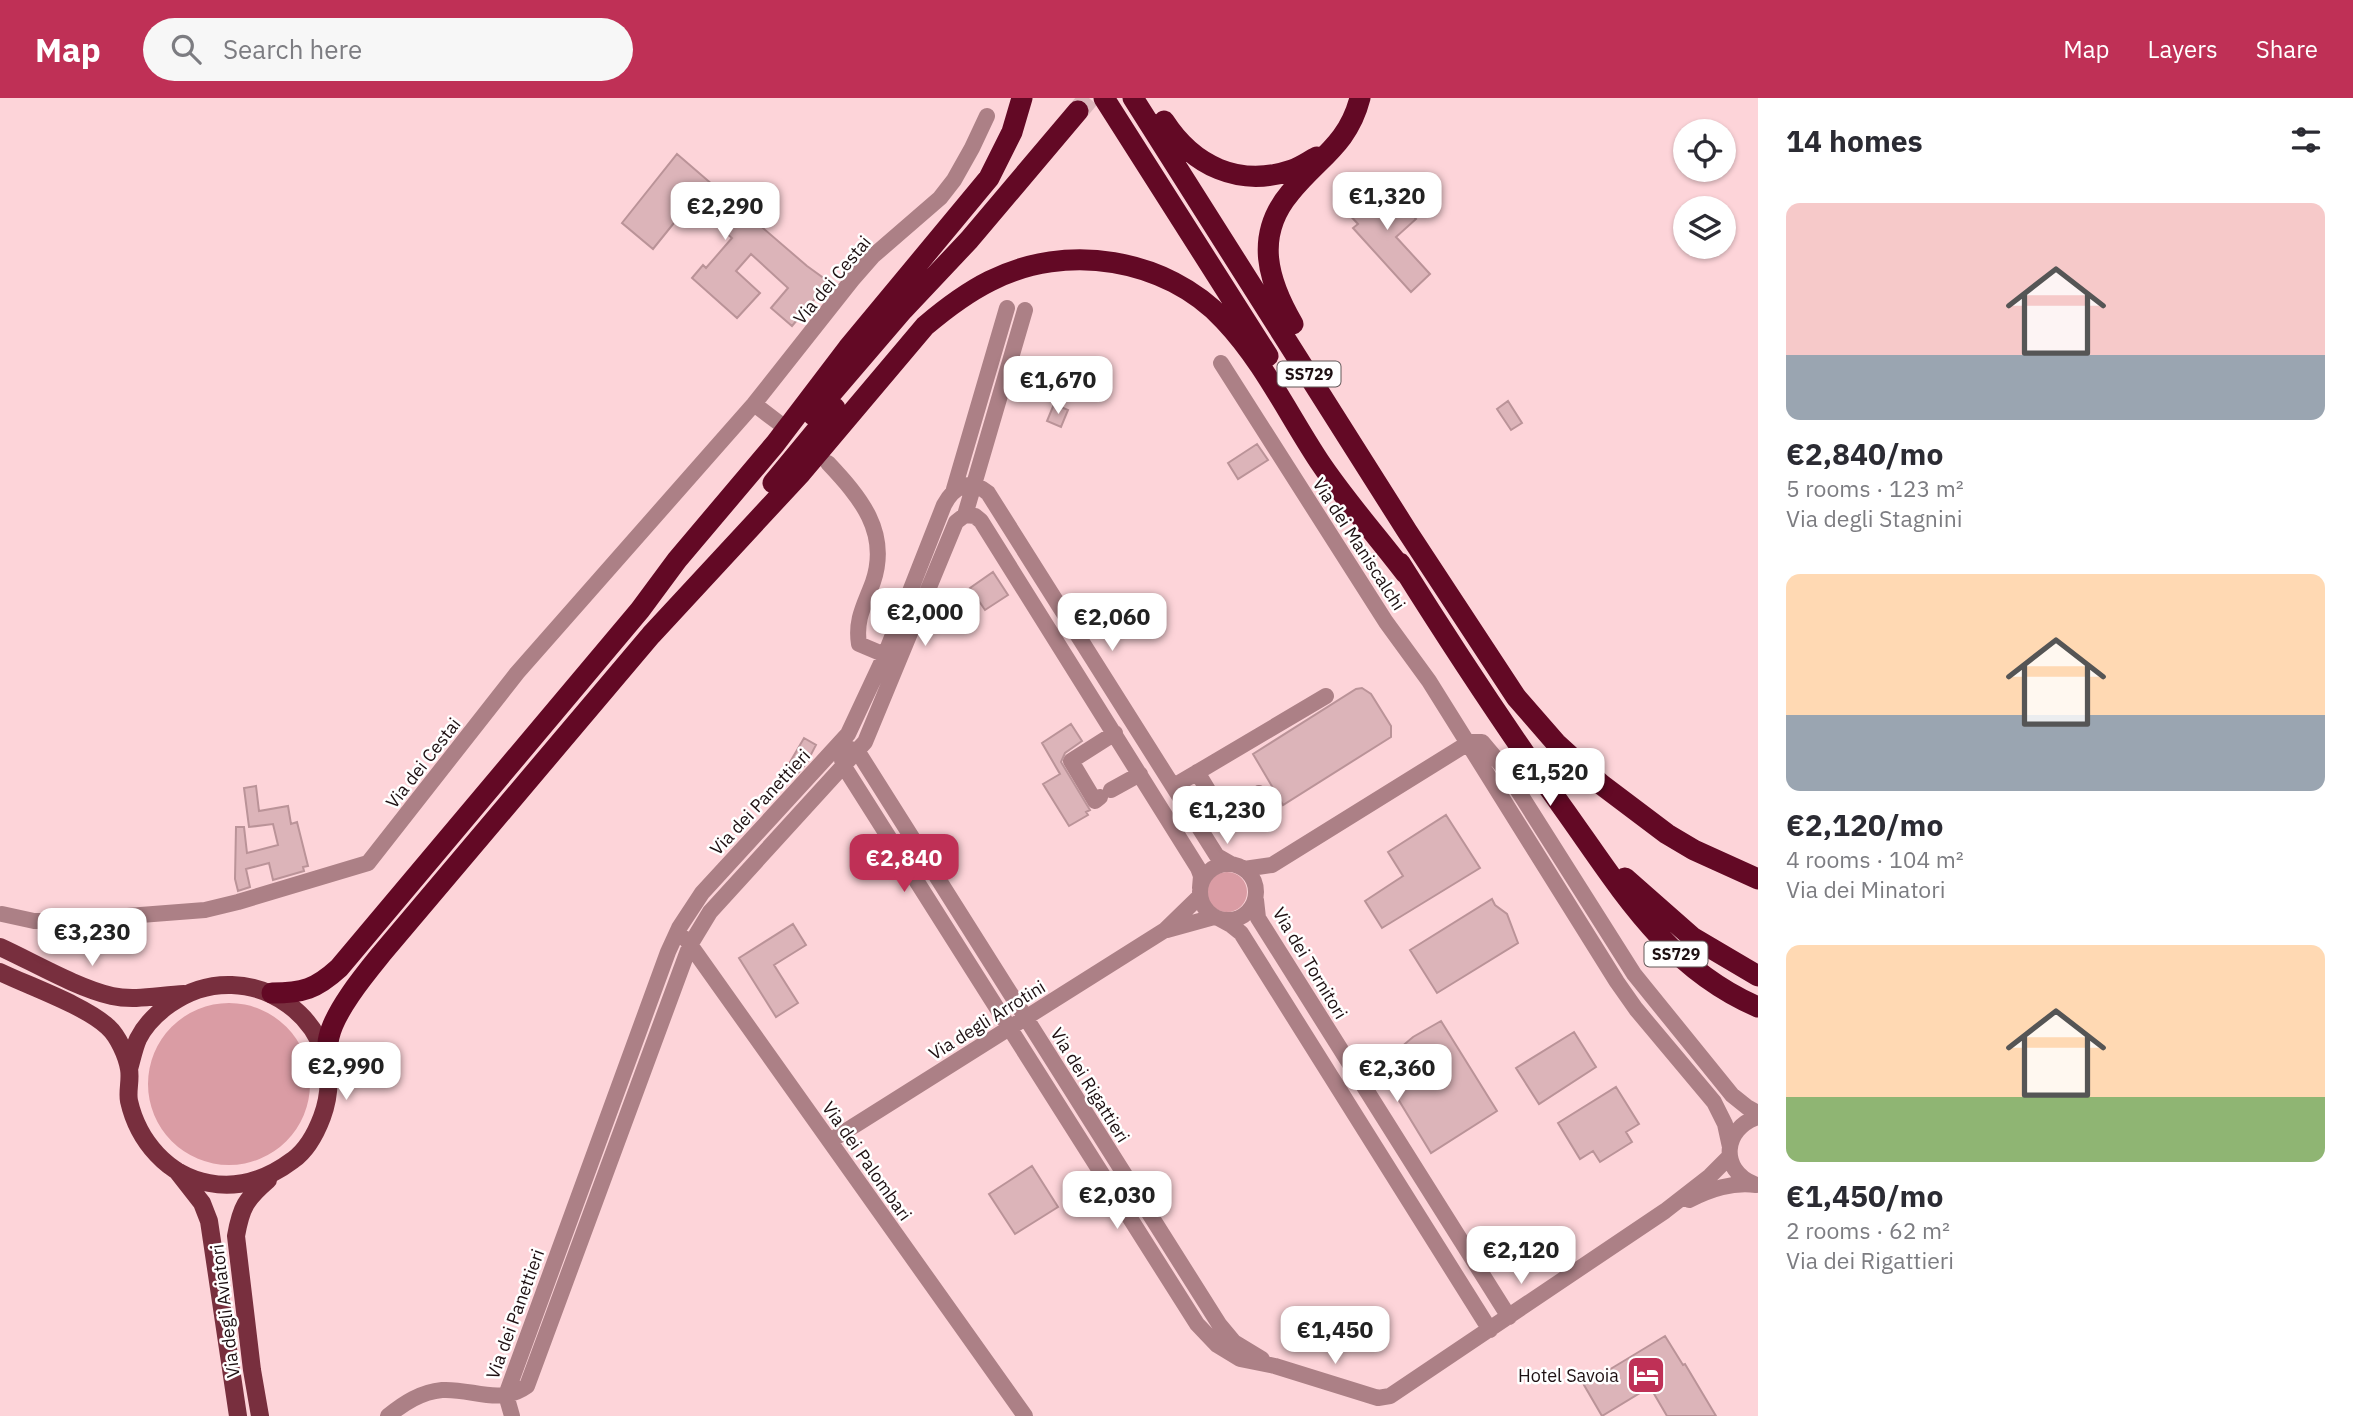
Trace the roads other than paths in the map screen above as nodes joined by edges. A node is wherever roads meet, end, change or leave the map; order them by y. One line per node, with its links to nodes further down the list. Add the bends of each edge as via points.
1 (1022, 98): 21 (highway, via 1012,132 989,178)
2 (1104, 98): 20 (highway, SS729)
3 (1133, 98): 16 (highway, SS729)
4 (1149, 98): 8 (highway, via 1185,148 1199,161 1225,171 1265,175 1293,170)
5 (1360, 98): 8 (highway, via 1350,126)
6 (1078, 111): 9 (highway)
7 (986, 116): 13 (street, Via dei Cestai, via 940,198 873,256)
8 (1334, 147): 16 (highway, via 1282,203 1270,232 1269,266 1280,302)
9 (969, 240): 21 (highway); 22 (highway)
10 (1007, 307): 18 (street, Via dei Panettieri)
11 (1025, 310): 17 (street, Via dei Panettieri)
12 (1221, 363): 28 (street, Via dei Maniscalchi)
13 (754, 404): 14 (street); 44 (street, Via dei Cestai, via 517,673 368,863 205,910 63,922)
14 (779, 423)
15 (828, 463): 23 (street, via 850,487 874,528 879,561 856,629 859,643)
16 (1374, 478): 34 (highway, SS729, via 1516,697 1539,726)
17 (974, 485): 18 (street); 19 (street, Via dei Panettieri); 24 (street, via 988,493 998,507)
18 (954, 489): 23 (street, Via dei Panettieri)
19 (965, 515): 26 (street, via 981,521); 30 (street, Via dei Panettieri, via 956,522 870,733)
20 (1406, 574): 22 (highway, via 1320,463 1243,342 1210,306 1182,285 1139,268 1098,261 1055,262 990,280 925,326 801,473); 37 (highway, SS729)
21 (640, 610): 54 (highway, via 339,968 302,992)
22 (651, 635): 60 (highway, via 363,977 332,1026)
23 (885, 655): 29 (street, Via dei Panettieri, via 855,721)
24 (1111, 685): 26 (street); 35 (street)
25 (1326, 696): 32 (street)
26 (1092, 697): 27 (street)
27 (1115, 733): 33 (street); 33 (street, via 1071,761 1095,801)
28 (1467, 743): 38 (street); 48 (street, via 1482,742 1503,767); 49 (street, Via dei Maniscalchi)
29 (839, 744): 30 (street); 31 (street); 46 (street, Via dei Panettieri, via 702,893)
30 (858, 751): 31 (street, Via dei Panettieri); 57 (street, Via dei Rigattieri)
31 (843, 765): 50 (street, Via dei Panettieri, via 710,912); 58 (street, Via dei Rigattieri)
32 (1198, 772): 35 (street); 36 (street, via 1223,815)
33 (1140, 774): 42 (street, via 1198,868)
34 (1602, 785): 40 (highway, via 1691,838); 41 (highway, SS729, via 1667,834)
35 (1174, 786): 39 (street, via 1217,856)
36 (1259, 793)
37 (1564, 810): 53 (highway, via 1644,896 1692,937); 56 (highway, SS729, via 1653,931 1683,960)
38 (1272, 865): 39 (street); 43 (street)
39 (1238, 867): 42 (street, via 1216,867 1208,872); 43 (street, via 1254,882)
40 (1758, 869)
41 (1758, 879)
42 (1200, 892): 45 (street, via 1205,909); 47 (street)
43 (1256, 895): 45 (street, via 1246,915 1228,921); 61 (street, Via dei Tornitori, via 1258,918)
44 (2, 914)
45 (1217, 918): 47 (street); 63 (street, via 1241,933)
46 (679, 928): 50 (street, Via dei Palombari); 73 (street, Via dei Panettieri)
47 (1165, 930): 57 (street, Via degli Arrotini)
48 (1606, 934): 49 (street); 62 (street, via 1732,1095)
49 (1592, 943): 65 (street, Via dei Maniscalchi, via 1636,1009 1714,1102 1725,1124)
50 (690, 945): 64 (street, Via dei Palombari); 73 (street, Via dei Panettieri, via 531,1380)
51 (0, 947): 55 (main road, via 112,996)
52 (0, 972): 59 (main road, via 92,1014 110,1028)
53 (1758, 976)
54 (272, 993): 55 (main road, via 228,983); 60 (main road, via 309,1024 322,1047)
55 (184, 994): 59 (main road, via 158,1012 139,1039)
56 (1758, 1009)
57 (1026, 1019): 58 (street, Via degli Arrotini); 72 (street, Via dei Rigattieri, via 1219,1324 1234,1342)
58 (1011, 1028): 64 (street, Via degli Arrotini); 72 (street, Via dei Rigattieri, via 1206,1336 1240,1359)
59 (129, 1069): 66 (main road, via 129,1099 137,1127 154,1152)
60 (328, 1076): 67 (main road, via 327,1105 316,1132 299,1156)
61 (1382, 1115): 63 (street); 70 (street, Via dei Tornitori)
62 (1758, 1115): 65 (street, via 1736,1131)
63 (1363, 1127): 71 (street)
64 (830, 1141): 78 (street, Via dei Palombari)
65 (1730, 1151): 68 (street, via 1739,1174); 69 (street, via 1710,1176)
66 (177, 1171): 67 (main road, via 209,1183 232,1184); 74 (main road, Via degli Aviatori, via 202,1203 209,1221)
67 (276, 1173): 75 (main road, Via degli Aviatori, via 249,1196 236,1236)
68 (1757, 1185): 69 (street, via 1725,1186)
69 (1665, 1211): 70 (street)
70 (1509, 1317): 71 (street)
71 (1490, 1330): 72 (street, Via dei Rigattieri, via 1390,1396 1378,1398)
72 (1275, 1366)
73 (506, 1395): 76 (street, via 434,1391); 77 (street)
74 (238, 1416)
75 (260, 1416)
76 (388, 1416)
77 (512, 1416)
78 (1025, 1416)

